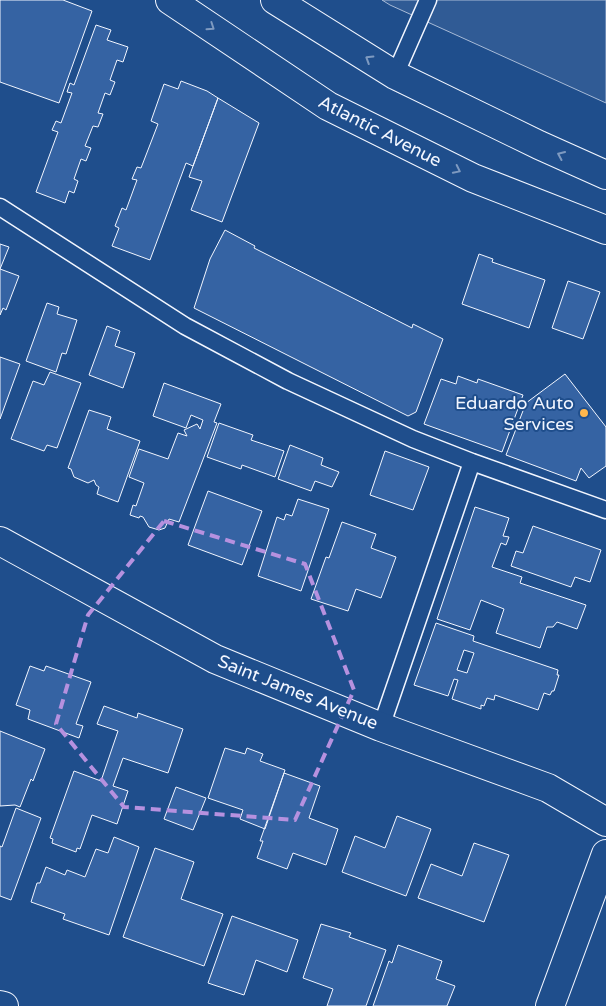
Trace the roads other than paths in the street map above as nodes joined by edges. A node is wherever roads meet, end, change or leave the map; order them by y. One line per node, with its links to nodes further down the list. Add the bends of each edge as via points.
1 (170, 0): 7 (main road, Atlantic Avenue, one-way to 7, via 328,106 473,178)
2 (275, 0): 4 (main road, one-way to 2)
3 (428, 0): 4 (lane)
4 (395, 75): 5 (main road, one-way to 4)
5 (606, 175)
6 (0, 207): 8 (lane, via 185,326 288,381 413,439)
7 (606, 230)
8 (472, 462): 9 (lane); 11 (lane)
9 (606, 510)
10 (0, 541): 11 (main road, Saint James Avenue, via 215,658)
11 (381, 727): 12 (main road, Saint James Avenue, via 548,788)
12 (606, 822)
13 (606, 854): 16 (main road)
14 (0, 1005): 15 (main road)
15 (4, 1006)
16 (550, 1006)

